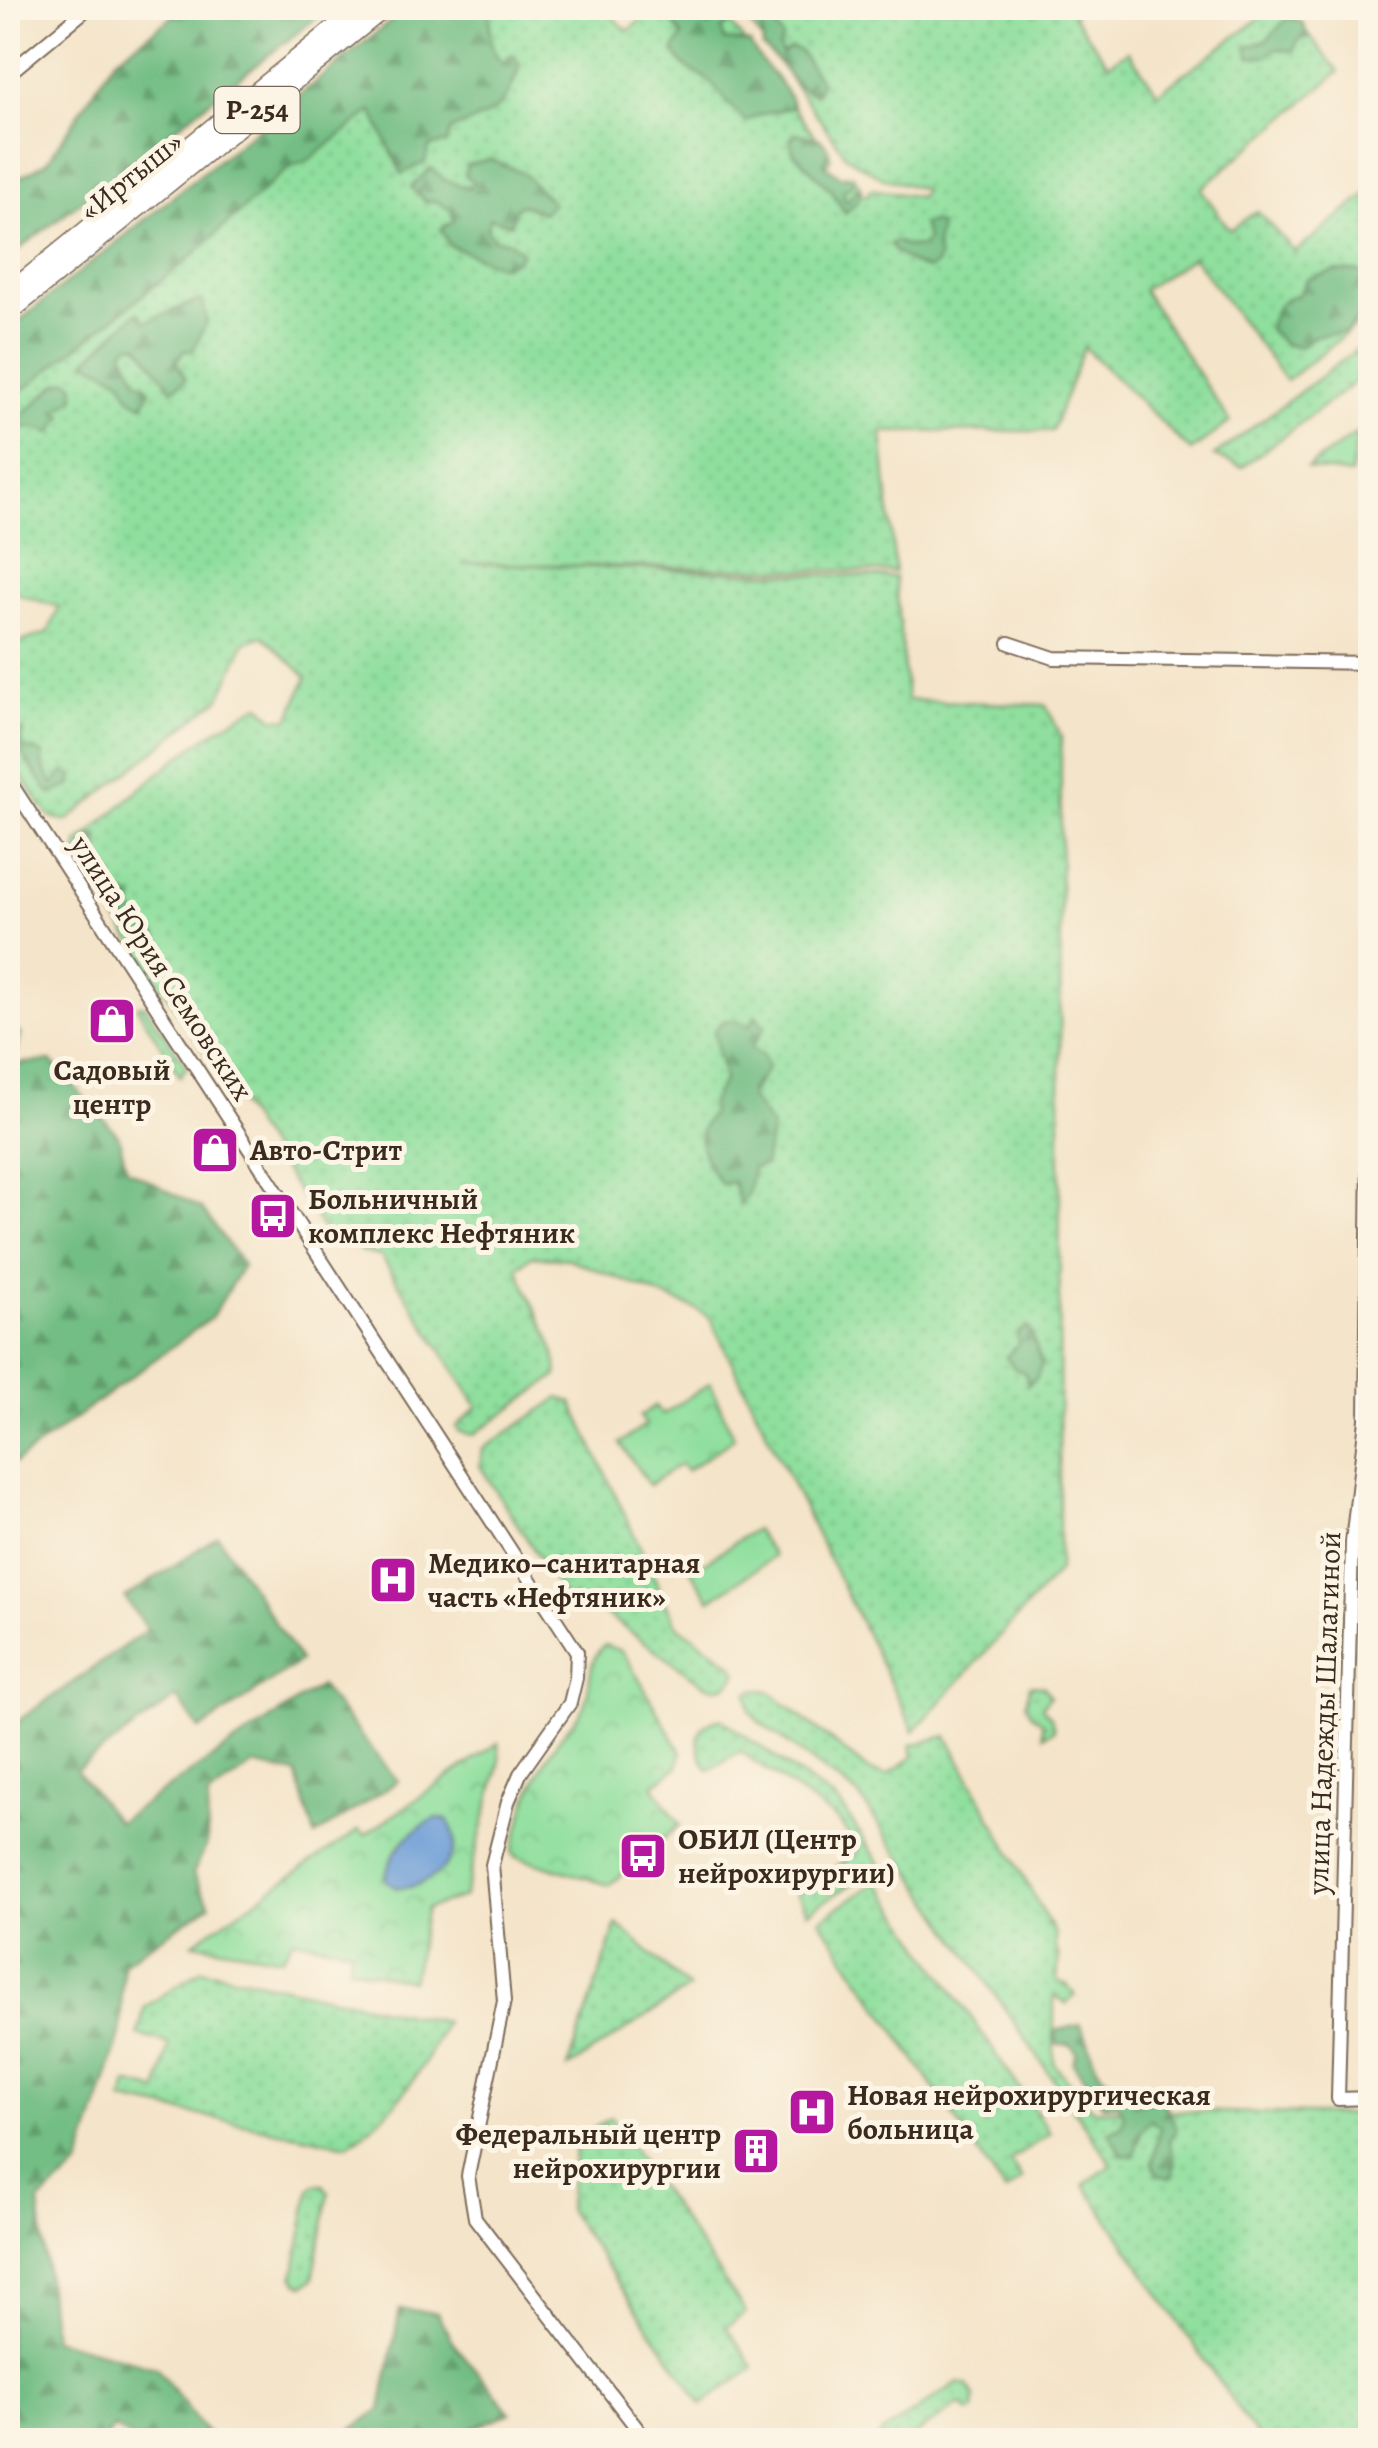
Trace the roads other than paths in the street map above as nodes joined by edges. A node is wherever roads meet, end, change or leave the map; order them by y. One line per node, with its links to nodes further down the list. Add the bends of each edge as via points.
1 (88, 8): 4 (street)
2 (360, 8): 5 (highway, «Иртыш» / Р-254)
3 (384, 8): 6 (highway, «Иртыш» / Р-254)
4 (8, 74)
5 (8, 294)
6 (8, 312)
7 (1009, 644): 8 (street, via 1054,658)
8 (1370, 662)
9 (8, 779): 12 (street, улица Юрия Семовских, via 577,1652 570,1704 520,1774 492,1865 504,2002 468,2176 474,2218)
10 (1370, 1057): 11 (street, улица Надежды Шалагиной, via 1366,1420 1352,1542 1338,2099)
11 (1370, 2098)
12 (646, 2440)

